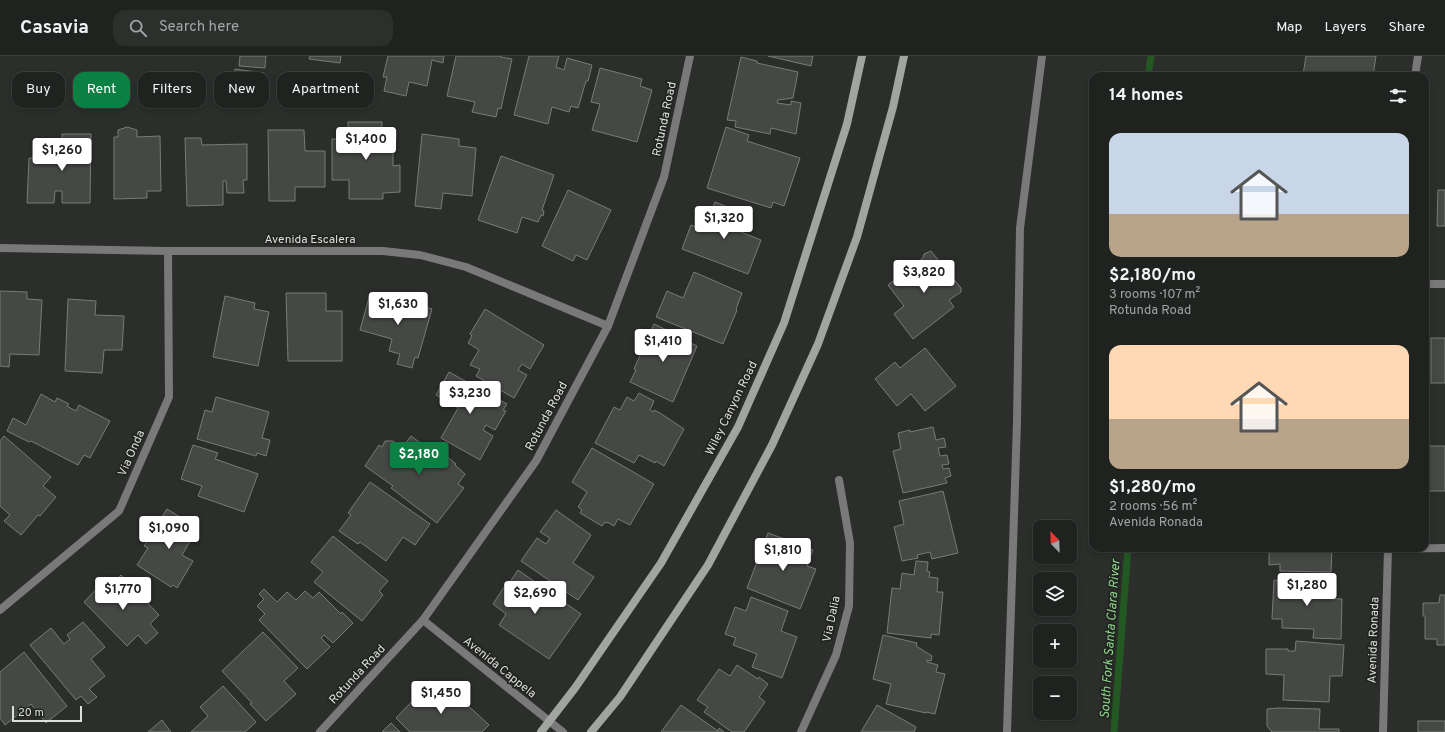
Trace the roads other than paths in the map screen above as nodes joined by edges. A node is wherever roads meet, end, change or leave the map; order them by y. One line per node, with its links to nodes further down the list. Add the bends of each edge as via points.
1 (690, 56): 11 (street, Rotunda Road, via 664,177)
2 (862, 56): 18 (main road, Wiley Canyon Road, via 847,124 784,323 738,427 661,563 575,688)
3 (904, 56): 22 (main road, via 893,107 857,237 818,344 782,424 708,565 620,697)
4 (1042, 56): 24 (street, via 1020,228)
5 (1418, 56): 6 (street)
6 (1416, 72)
7 (0, 248): 8 (street, Avenida Escalera)
8 (168, 251): 11 (street, Avenida Escalera, via 383,251 420,255 466,267); 16 (street, Via Onda, via 169,397 119,511)
9 (1429, 284): 10 (street)
10 (1445, 284)
11 (608, 326): 17 (street, Rotunda Road, via 536,460)
12 (839, 480): 23 (street, Via Dalia, via 850,544 849,606 836,655)
13 (1429, 548): 14 (street)
14 (1445, 548)
15 (1388, 552): 25 (street, Avenida Ronada)
16 (0, 610)
17 (423, 620): 18 (street, Avenida Cappela); 19 (street, Rotunda Road)
18 (549, 721): 20 (main road, Wiley Canyon Road); 21 (street, Avenida Cappela)
19 (320, 732)
20 (541, 732)
21 (563, 732)
22 (591, 732)
23 (801, 732)
24 (1007, 732)
25 (1383, 732)

